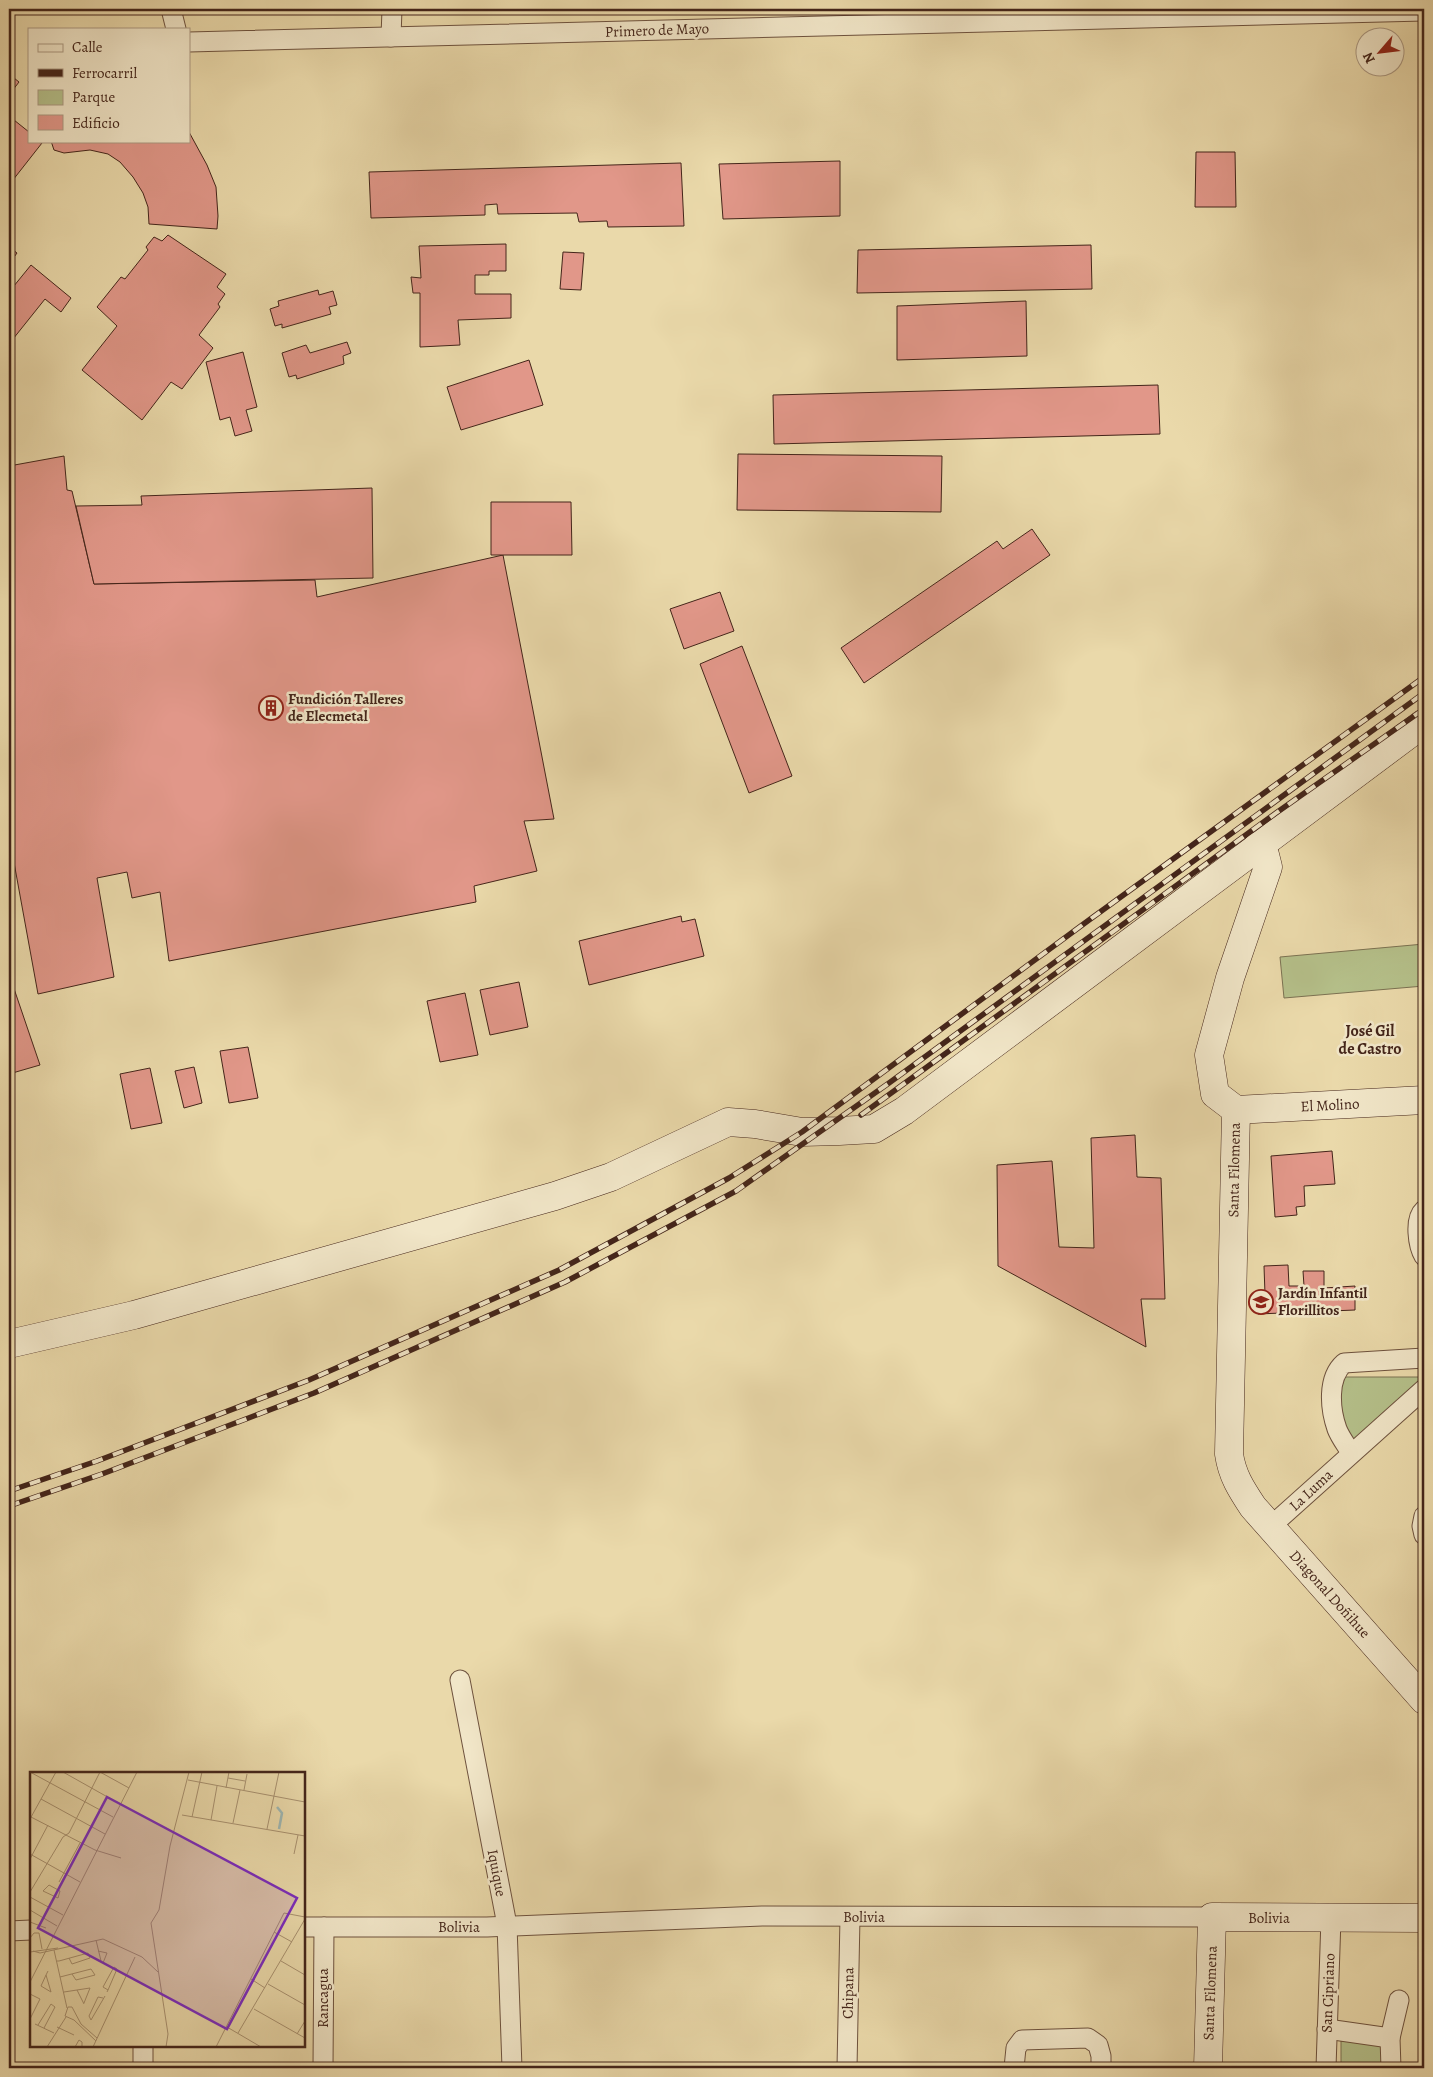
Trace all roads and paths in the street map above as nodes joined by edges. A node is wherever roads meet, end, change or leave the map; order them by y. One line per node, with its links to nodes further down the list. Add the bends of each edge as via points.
1 (171, 9): 5 (street)
2 (392, 9): 6 (street)
3 (1420, 10): 4 (street, Primero de Mayo)
4 (900, 16): 6 (street, Primero de Mayo)
5 (176, 28)
6 (391, 37): 7 (street, Primero de Mayo)
7 (190, 42)
8 (1424, 723): 9 (main road)
9 (1258, 846): 11 (main road, Santa Filomena, via 1268,867 1230,978 1209,1055 1215,1094); 13 (main road, via 904,1111 874,1129 802,1132 728,1122 582,1188)
10 (1424, 1100): 11 (main road, El Molino)
11 (1236, 1110): 20 (main road, Santa Filomena, via 1229,1454)
12 (1424, 1210): 14 (street, via 1418,1220 1420,1249)
13 (419, 1234): 15 (main road, via 368,1236 320,1247); 16 (main road, via 134,1315)
14 (1424, 1256)
15 (9, 1330)
16 (9, 1344)
17 (1424, 1358): 19 (street, via 1344,1363 1336,1369 1333,1378 1337,1430)
18 (1424, 1389): 19 (street, La Luma)
19 (1351, 1453): 22 (street, La Luma)
20 (1238, 1485): 22 (main road, Diagonal Doñihue)
21 (1424, 1516): 23 (street)
22 (1270, 1527): 25 (main road, Diagonal Doñihue)
23 (1424, 1535)
24 (460, 1680): 30 (street, Iquique)
25 (1424, 1700)
26 (850, 1917): 27 (street, Bolivia); 30 (street, Bolivia, via 762,1916); 42 (street, Chipana)
27 (1212, 1917): 28 (main road, Bolivia); 45 (main road, Santa Filomena)
28 (1331, 1918): 29 (main road, Bolivia); 36 (street, San Cipriano)
29 (1424, 1918)
30 (507, 1925): 32 (street, Bolivia); 41 (street, Iquique)
31 (305, 1927): 32 (street, Bolivia)
32 (324, 1927): 40 (street, Rancagua)
33 (30, 1930): 34 (street)
34 (9, 1931)
35 (1399, 2000): 37 (street)
36 (1327, 2029): 37 (street); 46 (street, San Cipriano)
37 (1390, 2038): 47 (street)
38 (143, 2047): 39 (street)
39 (143, 2068)
40 (323, 2068)
41 (512, 2068)
42 (846, 2068)
43 (1014, 2068): 44 (street, via 1016,2048 1022,2040 1088,2038 1098,2045)
44 (1101, 2068)
45 (1208, 2068)
46 (1326, 2068)
47 (1391, 2068)

